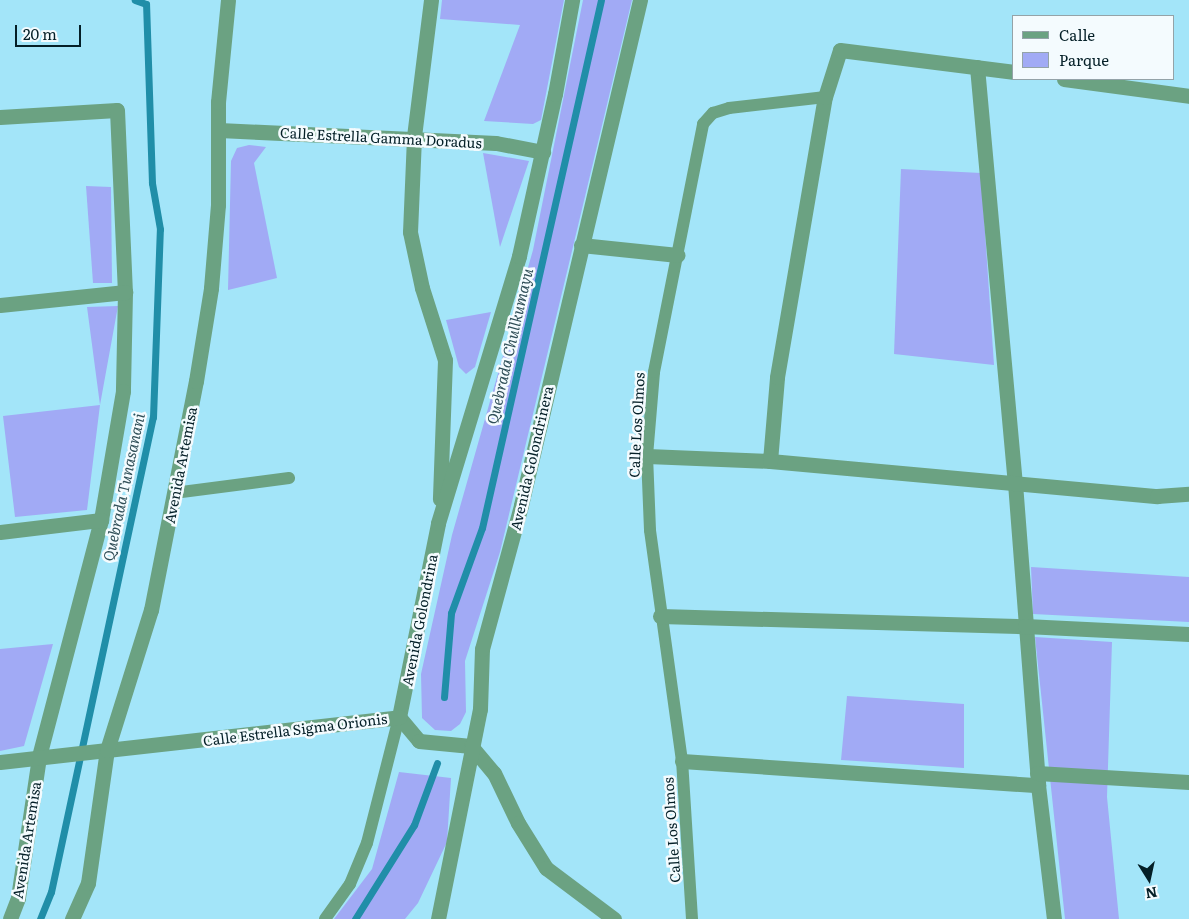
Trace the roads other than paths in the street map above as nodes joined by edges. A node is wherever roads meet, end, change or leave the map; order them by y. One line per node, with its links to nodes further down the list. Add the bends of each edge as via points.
1 (228, 0): 11 (street, Avenida Artemisa, via 218,102)
2 (431, 0): 12 (street)
3 (572, 0): 13 (street)
4 (640, 0): 14 (street, Avenida Golondrinera)
5 (977, 67): 6 (street); 9 (street, via 840,50); 21 (street)
6 (1012, 72)
7 (1071, 80): 8 (street)
8 (1189, 96)
9 (825, 97): 15 (lane, Calle Los Olmos, via 729,108 713,113 703,124); 19 (street, via 777,377)
10 (0, 117): 16 (street, Avenida Artemisa, via 117,110)
11 (219, 130): 12 (street, Calle Estrella Gamma Doradus); 22 (street, Avenida Artemisa, via 218,205 211,288)
12 (414, 138): 13 (street, Calle Estrella Gamma Doradus, via 496,143); 25 (street, via 410,232 422,288 446,360)
13 (543, 152): 25 (street, via 519,256)
14 (581, 245): 15 (street); 31 (street, Avenida Golondrinera, via 521,505 482,649 480,709)
15 (677, 255): 18 (lane, Calle Los Olmos, via 654,372)
16 (125, 292): 17 (street); 24 (street, Avenida Artemisa, via 122,391)
17 (0, 305)
18 (647, 456): 19 (street); 27 (lane, Calle Los Olmos, via 650,530)
19 (770, 461): 21 (street)
20 (289, 478): 22 (lane)
21 (1015, 482): 23 (street, via 1157,496); 28 (street)
22 (174, 493): 32 (street, Avenida Artemisa, via 151,610)
23 (1189, 494)
24 (101, 520): 26 (street); 33 (street, Avenida Artemisa)
25 (438, 523): 30 (street, Avenida Golondrina)
26 (0, 532)
27 (660, 616): 28 (street); 35 (lane, Calle Los Olmos)
28 (1025, 626): 29 (street); 36 (street)
29 (1189, 634)
30 (399, 717): 31 (street, Calle Estrella Sigma Orionis, via 419,741); 32 (street, Calle Estrella Sigma Orionis); 40 (lane, via 367,843 350,884)
31 (471, 746): 41 (street, Avenida Golondrinera); 42 (street, via 494,773 518,823 546,868)
32 (107, 750): 33 (street, Calle Estrella Sigma Orionis); 39 (street, Avenida Artemisa, via 88,883)
33 (39, 757): 34 (street, Calle Estrella Sigma Orionis); 38 (street, Avenida Artemisa, via 18,898)
34 (0, 762)
35 (682, 762): 36 (street); 43 (lane, Calle Los Olmos)
36 (1037, 779): 37 (street); 44 (street)
37 (1189, 782)
38 (10, 919)
39 (72, 919)
40 (325, 919)
41 (438, 919)
42 (614, 919)
43 (692, 919)
44 (1054, 919)

